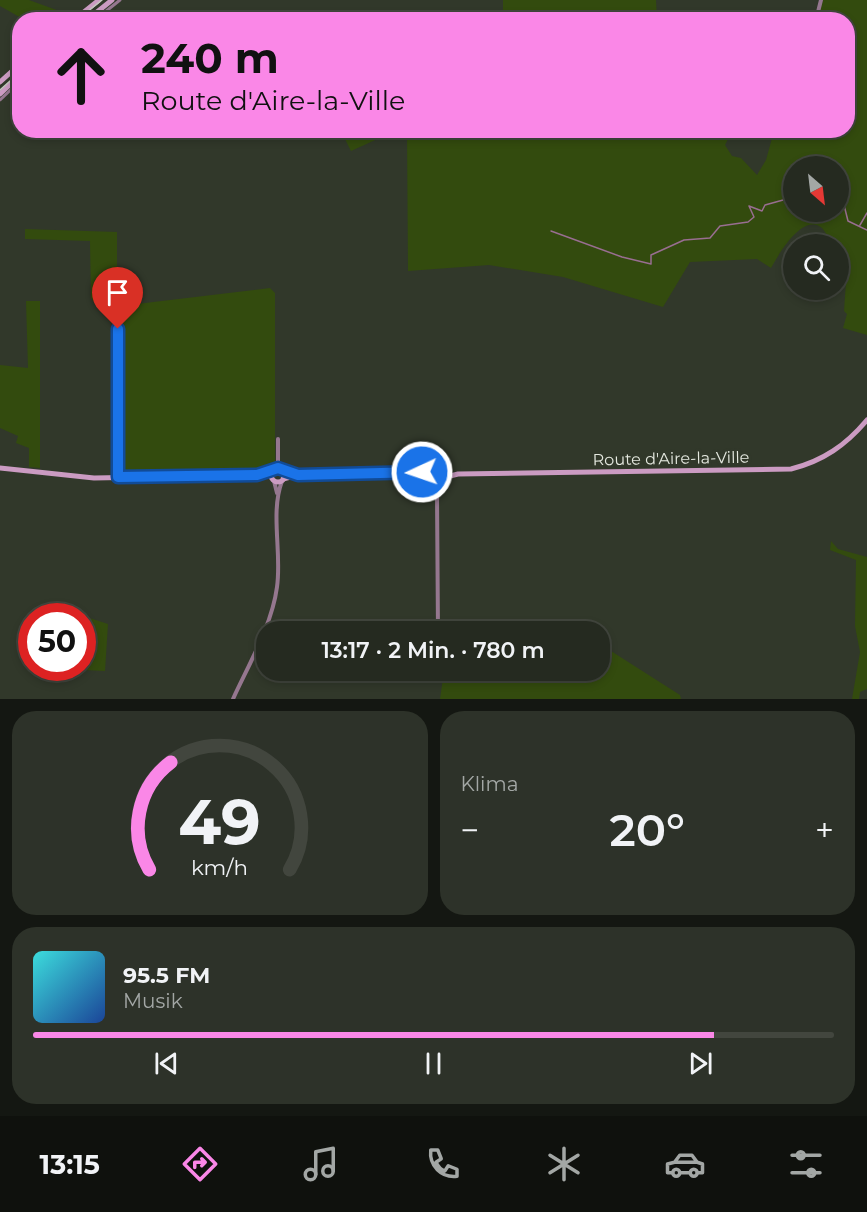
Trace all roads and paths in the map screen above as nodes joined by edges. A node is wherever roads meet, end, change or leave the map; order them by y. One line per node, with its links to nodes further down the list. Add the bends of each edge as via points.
1 (99, 0): 4 (main road)
2 (112, 0): 5 (main road)
3 (120, 0): 6 (street)
4 (84, 12)
5 (97, 12)
6 (105, 12)
7 (12, 71): 8 (main road)
8 (0, 82)
9 (12, 83): 11 (main road)
10 (12, 89): 12 (street)
11 (0, 94)
12 (0, 100)
13 (117, 303): 24 (street)
14 (867, 420): 21 (main road, Route d'Aire-la-Ville, via 828,456 781,470)
15 (278, 439): 19 (street)
16 (0, 468): 24 (main road)
17 (432, 469): 18 (main road, Route d'Aire-la-Ville); 20 (main road); 25 (main road)
18 (442, 469): 21 (main road, Route d'Aire-la-Ville); 26 (main road)
19 (278, 470): 22 (main road); 23 (main road); 27 (main road); 28 (main road)
20 (415, 474): 23 (main road); 25 (main road)
21 (458, 474): 26 (main road, Route d'Aire-la-Ville)
22 (257, 475): 24 (main road); 27 (main road)
23 (298, 475): 28 (main road)
24 (118, 477)
25 (432, 479): 26 (main road, Route d'Aire-la-Ville); 29 (street)
26 (442, 479): 29 (street)
27 (273, 480): 28 (main road); 30 (street)
28 (283, 480): 30 (street)
29 (437, 495): 31 (street)
30 (278, 496): 32 (street, via 279,572 274,602)
31 (438, 621)
32 (233, 699)

